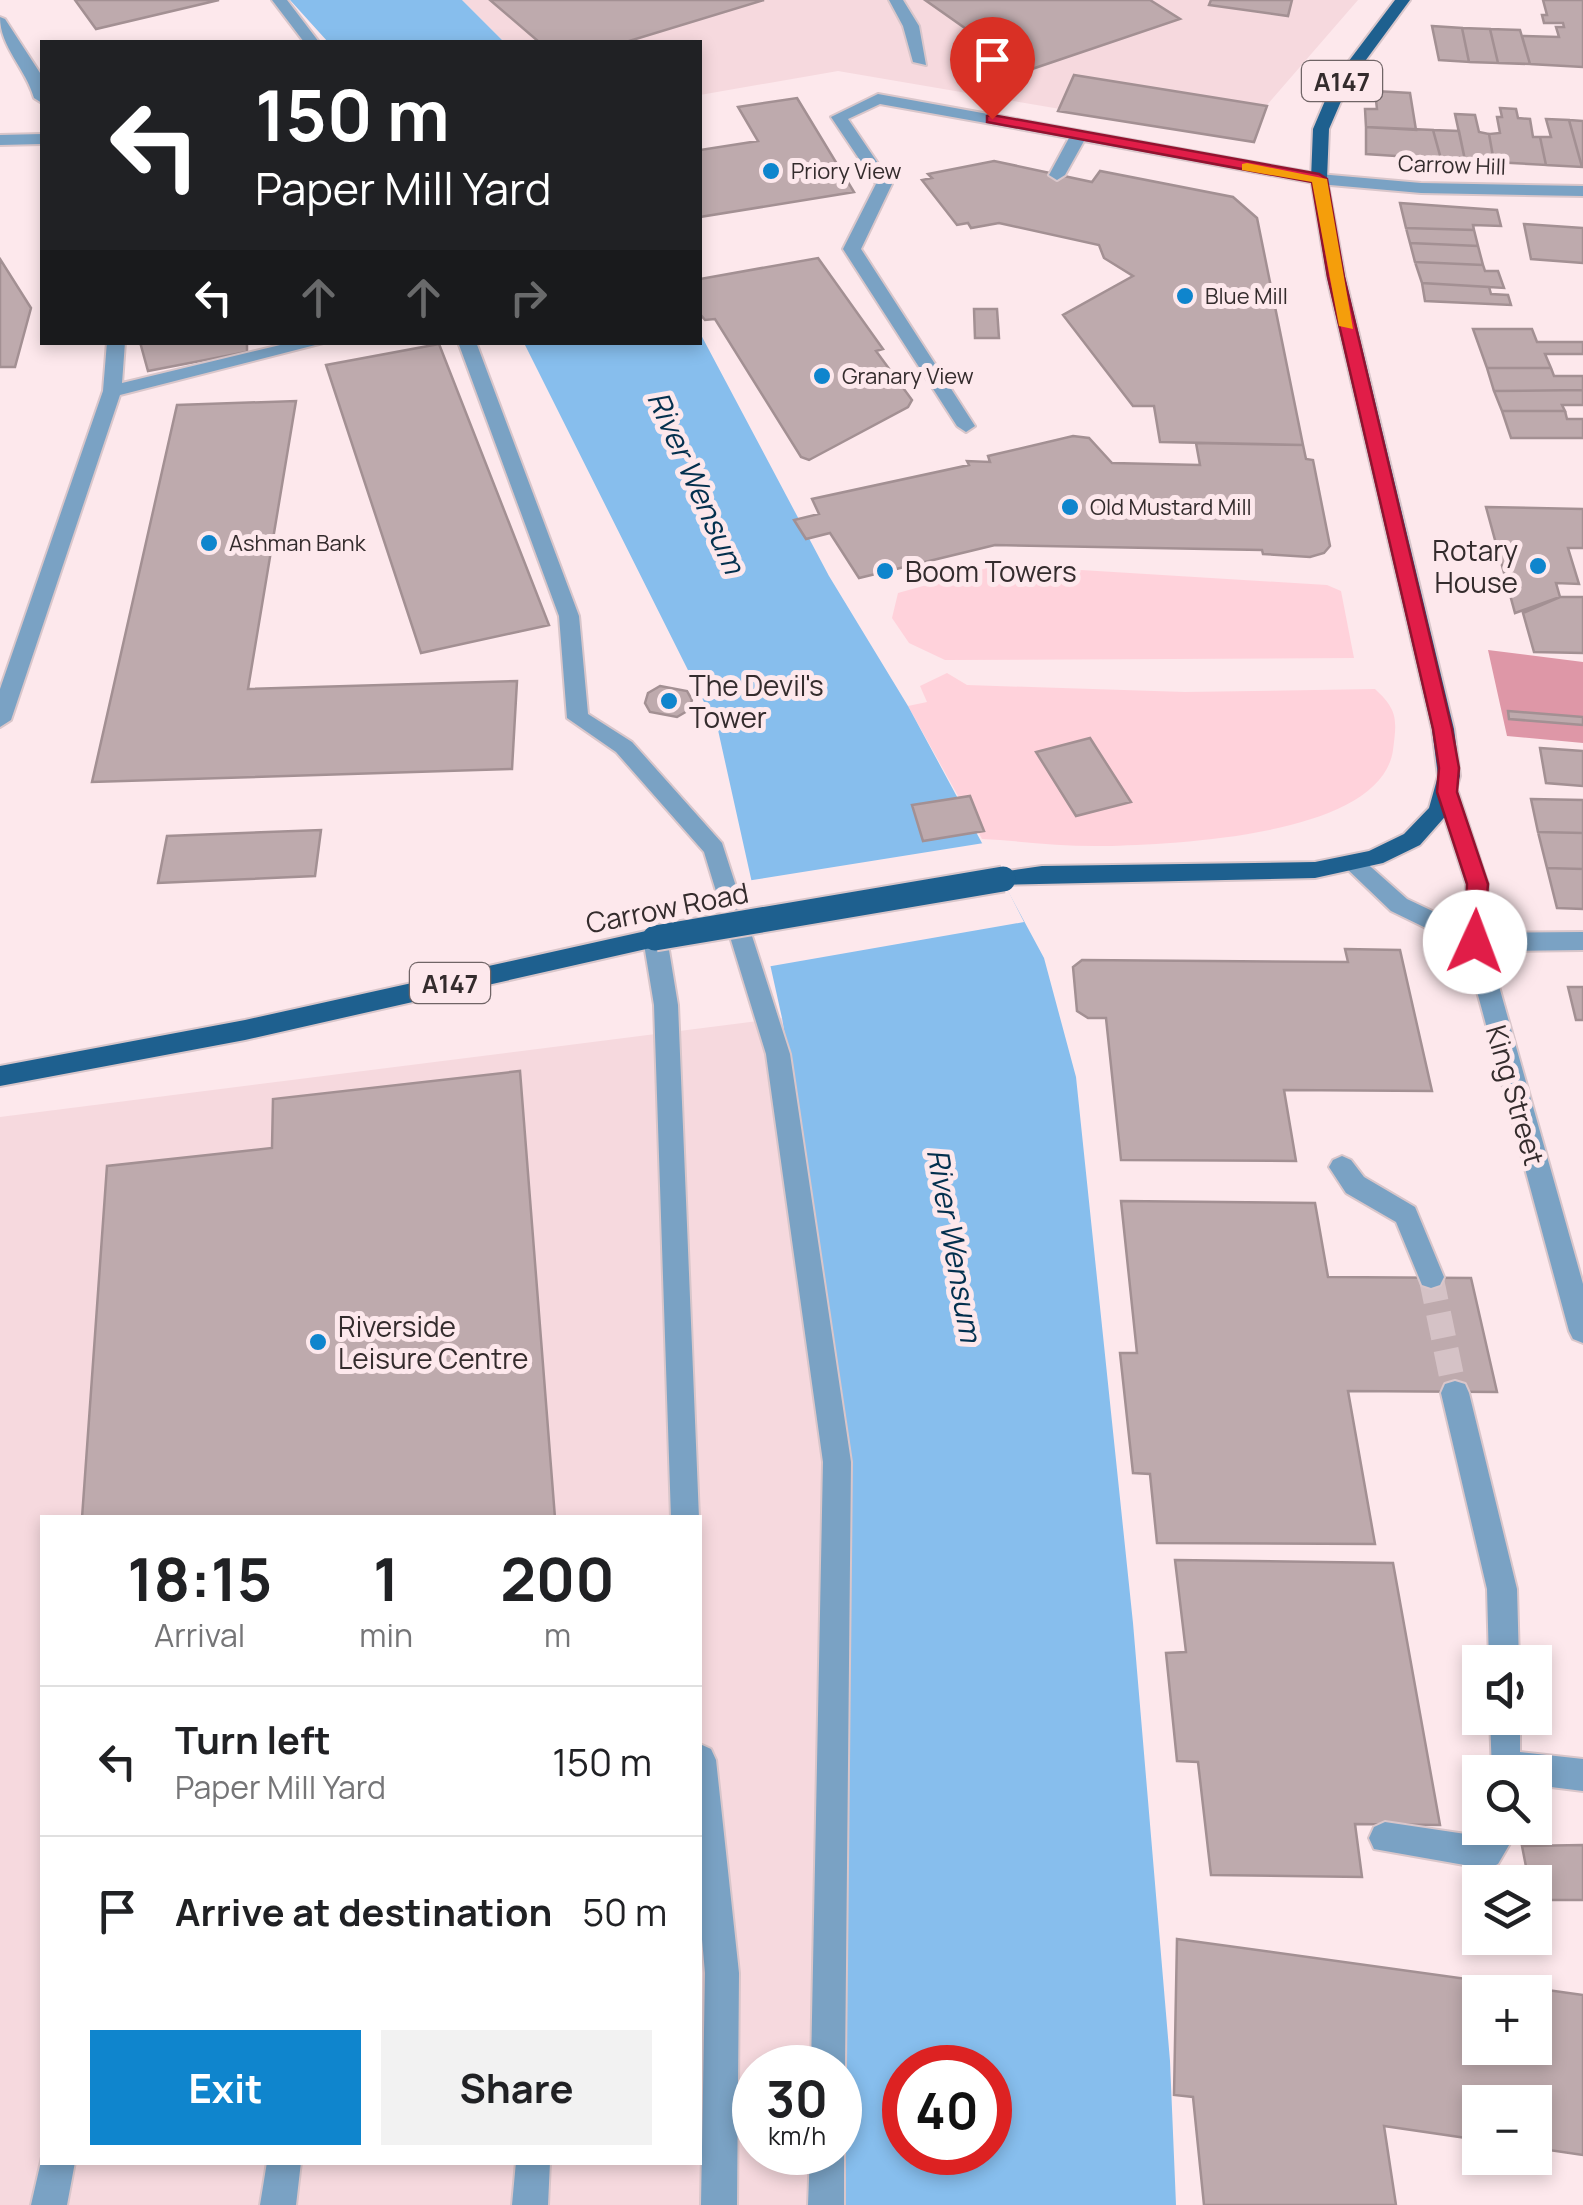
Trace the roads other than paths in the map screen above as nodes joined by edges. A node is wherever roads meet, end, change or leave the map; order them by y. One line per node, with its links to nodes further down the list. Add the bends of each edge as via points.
1 (279, 0): 5 (street)
2 (896, 0): 6 (street)
3 (1404, 0): 12 (main road, King Street / A147, via 1341,82 1321,128)
4 (0, 22): 7 (street)
5 (310, 40)
6 (921, 62)
7 (40, 91)
8 (1078, 135): 11 (street); 12 (street, Carrow Hill); 18 (street, Carrow Hill, via 878,99 839,116 884,184 852,249)
9 (40, 139): 10 (street)
10 (0, 140)
11 (1057, 175)
12 (1319, 179): 13 (street, Carrow Hill); 20 (main road, King Street / A147, via 1442,729)
13 (1583, 191)
14 (116, 345): 17 (street)
15 (305, 345): 17 (street)
16 (468, 345): 37 (street, via 569,616 578,718 624,747 714,849 778,1054 837,1462)
17 (112, 391): 19 (street)
18 (966, 426)
19 (0, 720)
20 (1447, 792): 21 (main road, Carrow Road / A147, via 1427,826 1402,848); 23 (street, King Street, via 1478,884)
21 (1354, 865): 22 (main road, Carrow Road / A147, bridge, via 1042,874); 23 (street, via 1399,905)
22 (656, 938): 25 (main road, Carrow Road / A147, via 245,1030); 30 (street, via 666,1005)
23 (1475, 942): 24 (street); 28 (street, King Street)
24 (1583, 942)
25 (0, 1076)
26 (1342, 1168): 27 (street, via 1355,1185 1406,1215)
27 (1432, 1277)
28 (1583, 1331)
29 (1455, 1393): 31 (street, via 1502,1588)
30 (685, 1515)
31 (1504, 1645)
32 (1552, 1773): 33 (street)
33 (1583, 1775)
34 (702, 1779): 45 (street, via 722,1973)
35 (1385, 1838): 36 (street, via 1487,1854)
36 (1493, 1845)
37 (828, 2045)
38 (57, 2165): 42 (street)
39 (284, 2165): 43 (street)
40 (533, 2165): 44 (street)
41 (827, 2175): 46 (street)
42 (49, 2205)
43 (278, 2205)
44 (530, 2205)
45 (719, 2205)
46 (826, 2205)

